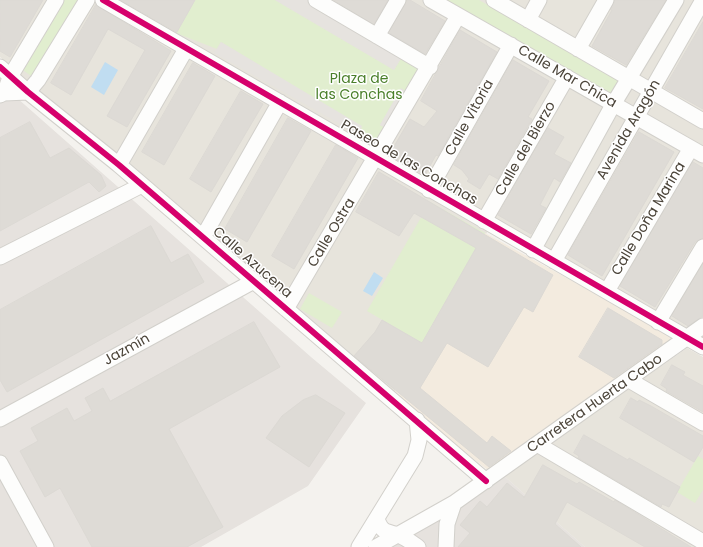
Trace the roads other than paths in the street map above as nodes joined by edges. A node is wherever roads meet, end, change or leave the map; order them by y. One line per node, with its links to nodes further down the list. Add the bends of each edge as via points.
1 (56, 0): 19 (street)
2 (87, 0): 22 (street)
3 (103, 0): 16 (street, Paseo de las Conchas)
4 (316, 0): 14 (street)
5 (398, 0): 14 (street)
6 (431, 0): 12 (street, Calle Mar Chica)
7 (494, 0): 13 (street, Calle Mar Chica)
8 (539, 0): 13 (street)
9 (606, 0): 17 (street)
10 (676, 0): 21 (street, Avenida Aragón)
11 (703, 0): 23 (street, Avenida Aragón)
12 (458, 16): 15 (street, Calle Mar Chica); 18 (street, Calle Ostra)
13 (528, 20): 17 (street, Calle Mar Chica)
14 (377, 36): 18 (street)
15 (511, 45): 20 (street, Calle Mar Chica); 33 (street, Calle Vitoria)
16 (186, 49): 25 (street, Paseo de las Conchas); 31 (street)
17 (578, 49): 21 (street, Calle Mar Chica)
18 (430, 67): 30 (street, Calle Ostra)
19 (5, 72): 22 (street, Calle Azucena); 24 (street)
20 (567, 77): 26 (street, Calle Mar Chica); 34 (street, Calle del Bierzo)
21 (629, 79): 23 (street, Calle Mar Chica); 26 (street, Avenida Aragón)
22 (28, 92): 24 (street); 31 (street, Calle Azucena)
23 (651, 92): 27 (street, Avenida Aragón); 28 (street, Calle Mar Chica)
24 (2, 94)
25 (280, 102): 30 (street, Paseo de las Conchas); 35 (street)
26 (614, 104): 27 (street, Calle Mar Chica); 37 (street, Avenida Aragón)
27 (636, 117): 29 (street, Calle Mar Chica); 39 (street, Avenida Aragón)
28 (703, 121)
29 (697, 151): 41 (street, Calle Doña Marina)
30 (377, 158): 33 (street, Paseo de las Conchas); 42 (street, Calle Ostra)
31 (119, 165): 32 (street, Calle Azucena)
32 (142, 185): 35 (street, Calle Azucena); 38 (street)
33 (430, 190): 34 (street, Paseo de las Conchas)
34 (484, 221): 37 (street, Paseo de las Conchas)
35 (203, 237): 40 (street, Calle Azucena)
36 (703, 247): 43 (street)
37 (533, 250): 39 (street, Paseo de las Conchas)
38 (0, 257)
39 (554, 261): 41 (street, Paseo de las Conchas)
40 (254, 281): 42 (street, Calle Azucena); 48 (street, Jazmín)
41 (607, 290): 43 (street, Paseo de las Conchas)
42 (286, 309): 49 (street, Calle Azucena)
43 (658, 322): 45 (street, Paseo de las Conchas)
44 (703, 326): 45 (street, Carretera Huerta Cabo)
45 (687, 338): 46 (street, Paseo de las Conchas); 47 (street, Carretera Huerta Cabo)
46 (703, 348)
47 (629, 380): 50 (street); 51 (street, Carretera Huerta Cabo)
48 (0, 419)
49 (417, 420): 52 (street); 53 (street, Calle Azucena)
50 (703, 423)
51 (537, 444): 55 (street, Carretera Huerta Cabo); 59 (street)
52 (418, 447): 53 (street, via 442,447); 57 (street, via 409,467)
53 (454, 451): 55 (street, Calle Azucena)
54 (0, 463): 60 (street)
55 (486, 481): 56 (street, Carretera Huerta Cabo)
56 (454, 503): 58 (street, Carretera Huerta Cabo); 64 (street, via 447,524)
57 (377, 519): 58 (street, via 387,532); 61 (street)
58 (398, 535): 62 (street, Carretera Huerta Cabo); 63 (street)
59 (703, 542)
60 (46, 547)
61 (359, 547)
62 (376, 547)
63 (418, 547)
64 (446, 547)

